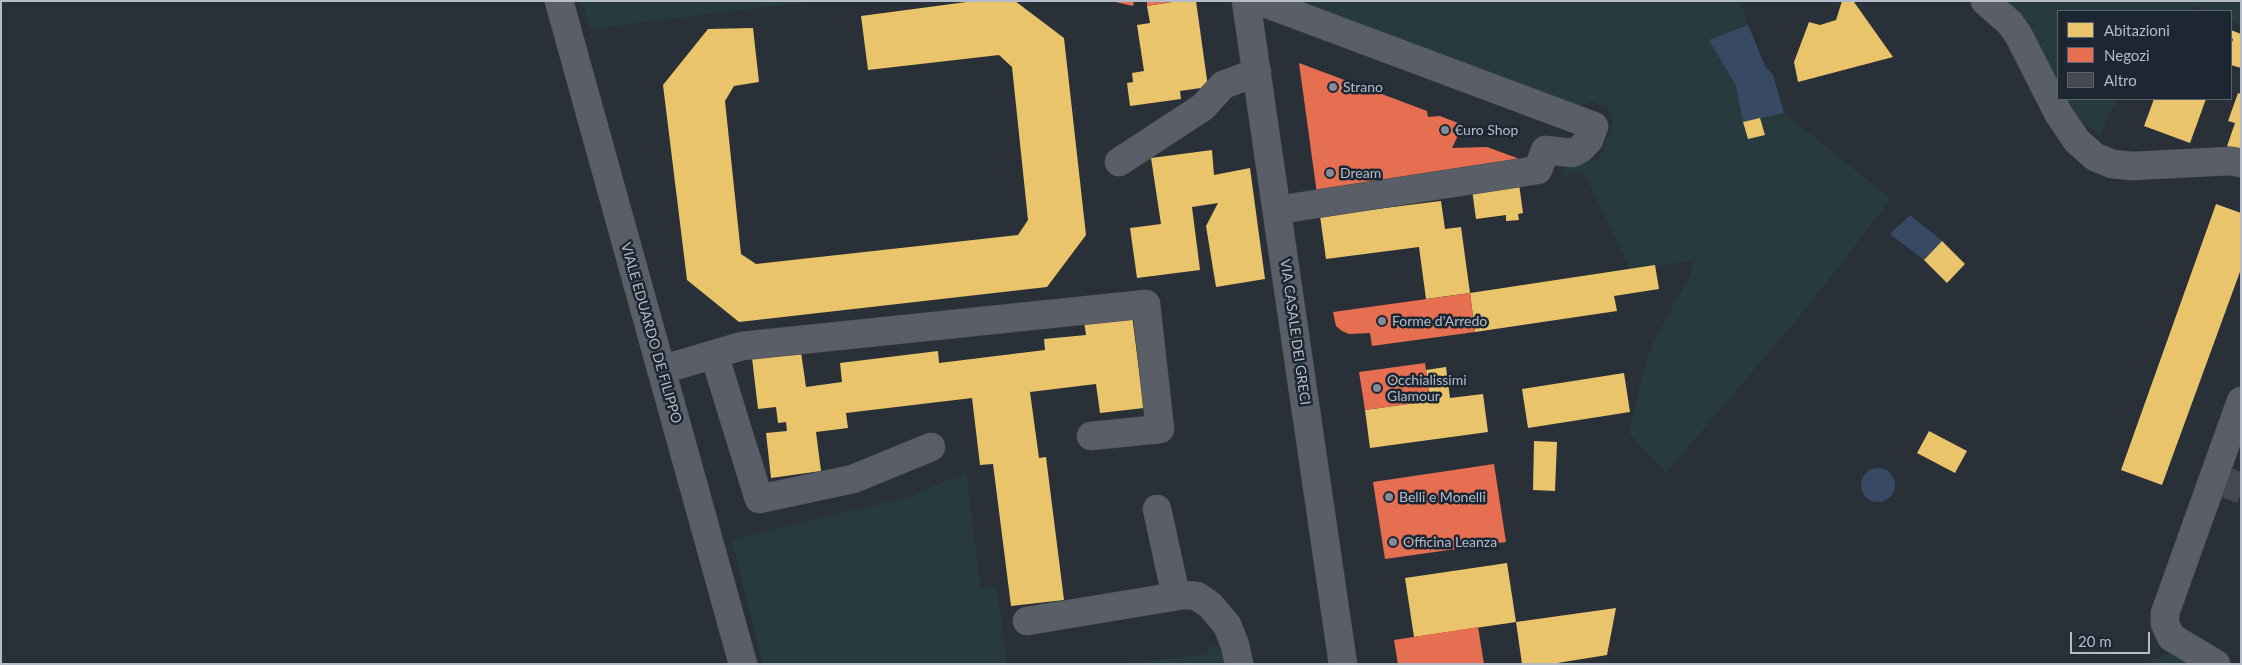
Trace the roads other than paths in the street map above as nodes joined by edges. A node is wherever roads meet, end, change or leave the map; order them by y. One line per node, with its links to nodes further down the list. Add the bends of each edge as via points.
1 (559, 1): 10 (street, VIALE EDUARDO DE FILIPPO)
2 (1246, 1): 5 (street, VIA CASALE DEI GRECI)
3 (1259, 1): 8 (street, via 1594,126 1590,140 1580,150 1572,153 1545,150 1538,170)
4 (1985, 1): 7 (street, via 2020,36 2058,113 2077,141 2094,157 2112,164 2132,166)
5 (1257, 72): 6 (street, via 1223,85 1203,107); 8 (street, VIA CASALE DEI GRECI)
6 (1119, 162)
7 (2241, 163)
8 (1277, 210): 19 (street, VIA CASALE DEI GRECI)
9 (714, 354): 10 (street); 12 (street, via 742,346 1146,304 1160,429); 13 (street, via 759,499 853,479)
10 (661, 370): 17 (street, VIALE EDUARDO DE FILIPPO)
11 (2241, 401): 20 (street, via 2164,613 2171,637)
12 (1090, 436)
13 (931, 447)
14 (1156, 509): 15 (street)
15 (1176, 596): 16 (street); 18 (street, via 1197,596 1210,605 1227,626)
16 (1027, 621)
17 (743, 664)
18 (1239, 664)
19 (1343, 664)
20 (2216, 664)

